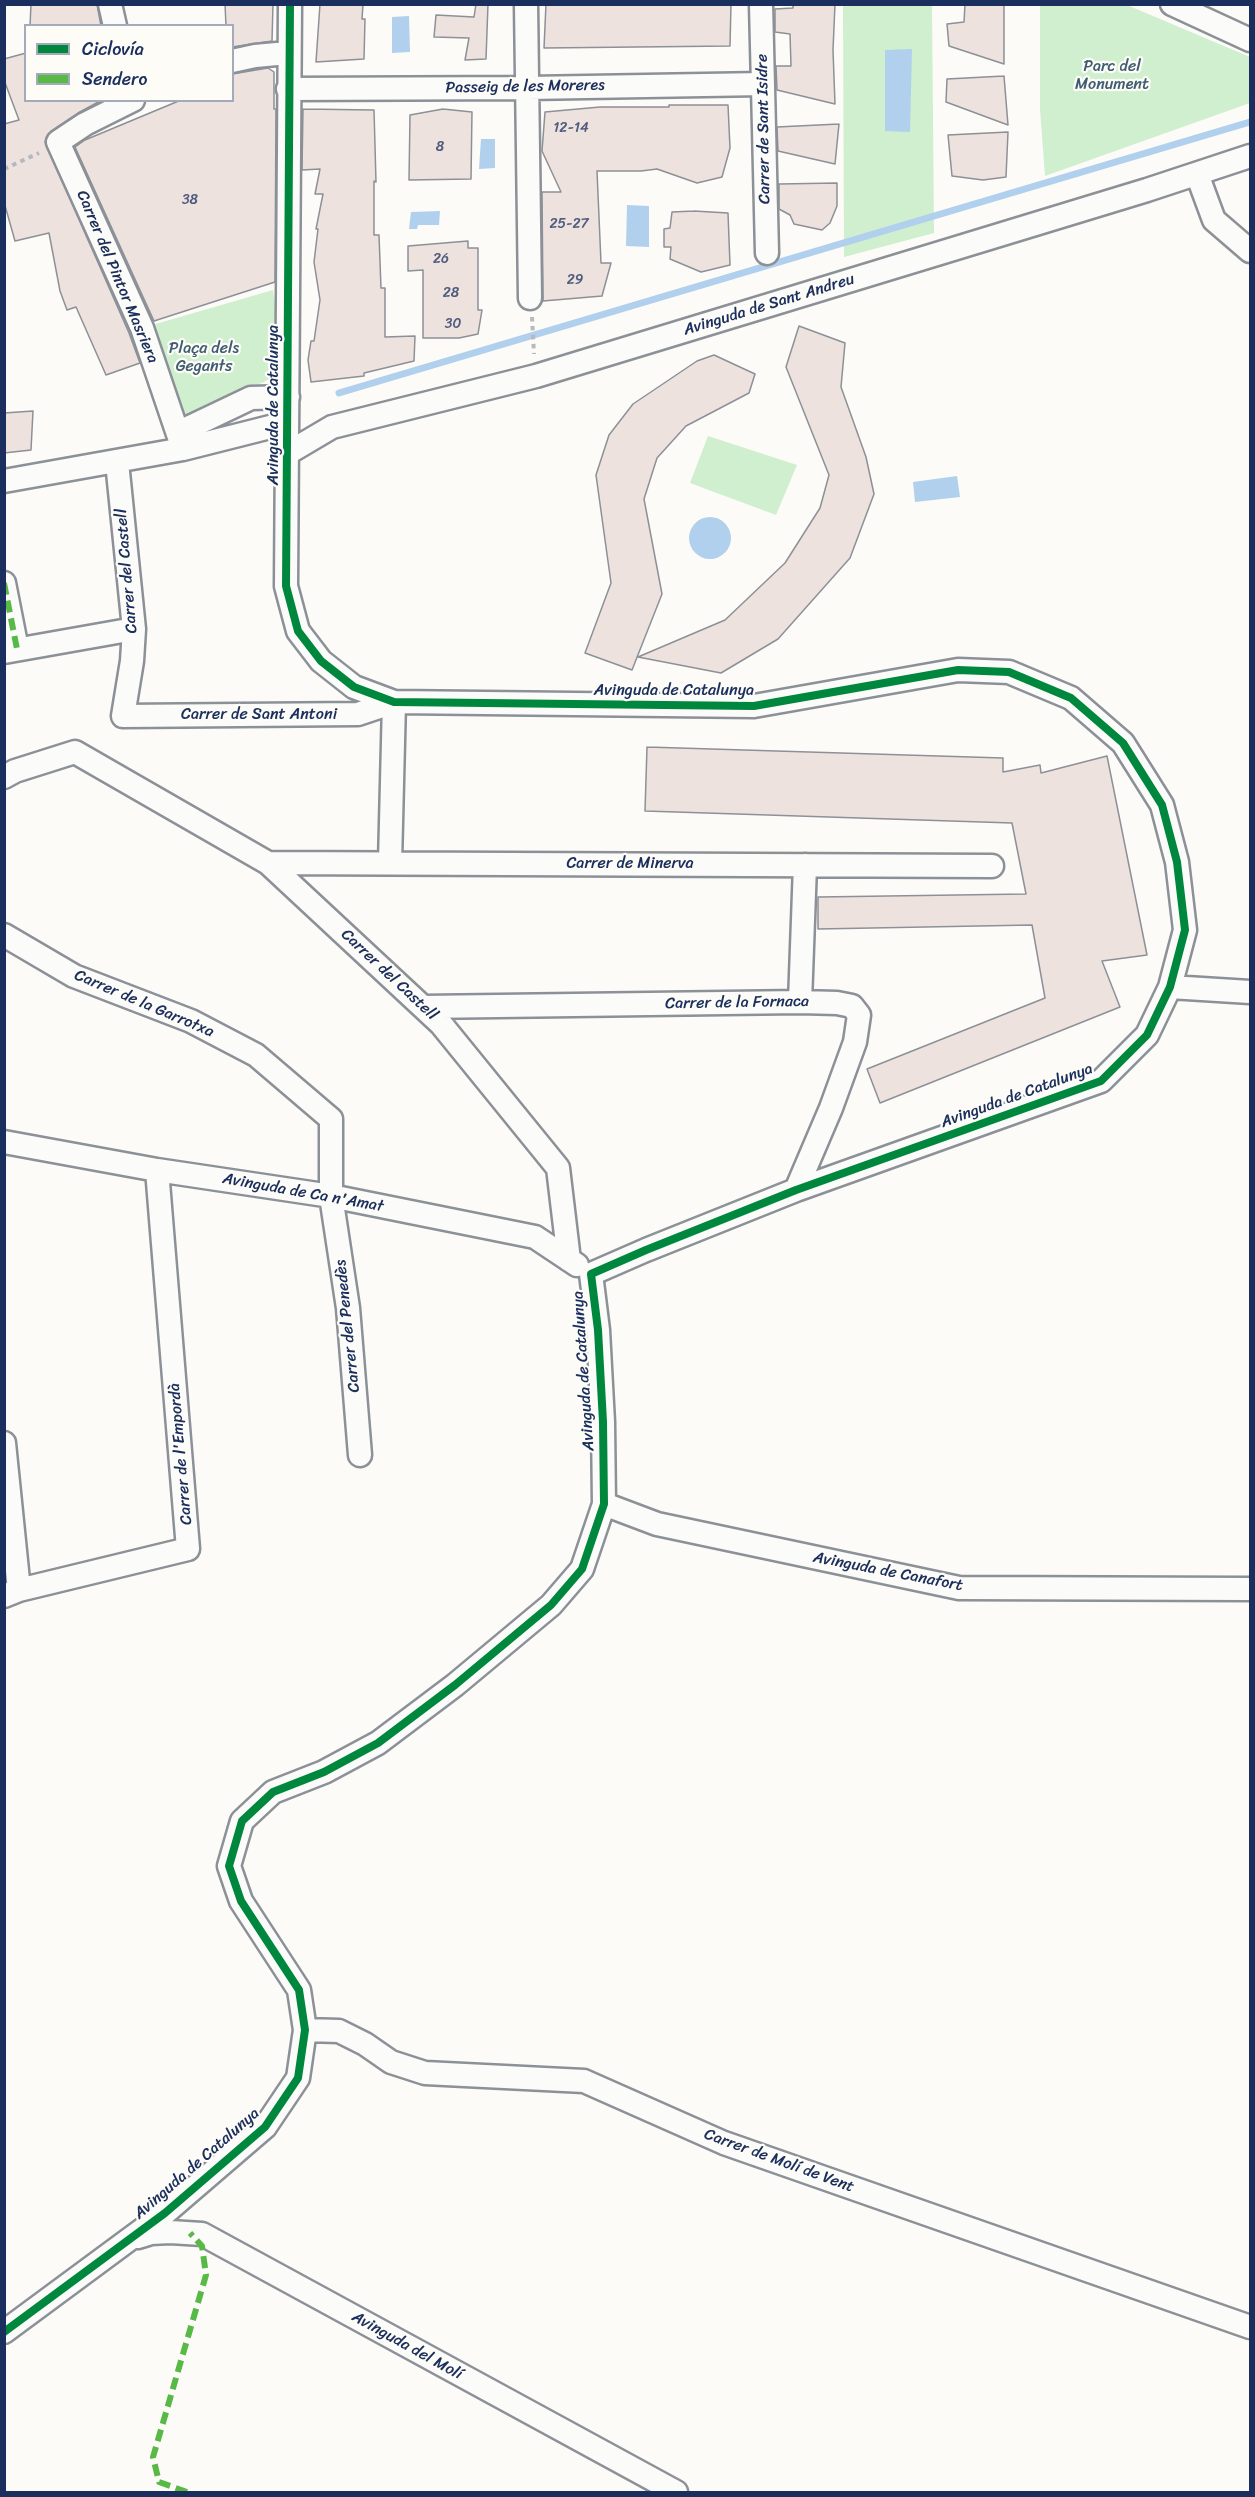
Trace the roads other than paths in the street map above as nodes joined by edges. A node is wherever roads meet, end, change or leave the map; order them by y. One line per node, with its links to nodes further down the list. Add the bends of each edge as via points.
1 (110, 4): 6 (street)
2 (290, 4): 8 (street, Avinguda de Catalunya)
3 (526, 4): 11 (street)
4 (761, 4): 10 (street, Carrer de Sant Isidre)
5 (1172, 4): 7 (street)
6 (115, 24)
7 (1251, 40)
8 (288, 53): 9 (street); 12 (street, Avinguda de Catalunya)
9 (234, 61)
10 (763, 84): 11 (street, Passeig de les Moreres); 17 (street, Carrer de Sant Isidre)
11 (528, 88): 12 (street, Passeig de les Moreres); 18 (street)
12 (288, 89): 19 (street, Avinguda de Catalunya)
13 (129, 102): 21 (street, Carrer del Pintor Masriera, via 58,142 142,328)
14 (1251, 156): 15 (street, Avinguda de Sant Andreu)
15 (1197, 174): 16 (street, via 1214,220); 22 (street, Avinguda de Sant Andreu, via 536,376 332,427)
16 (1251, 251)
17 (767, 253)
18 (530, 298)
19 (288, 397): 20 (street, Avinguda de Catalunya); 21 (street, via 251,398 188,428)
20 (286, 423): 21 (street); 22 (street, Avinguda de Catalunya)
21 (183, 448): 23 (street)
22 (288, 453): 28 (street, Avinguda de Catalunya, via 286,586 298,631 321,661 354,687)
23 (117, 462): 24 (street); 26 (street, Carrer del Castell)
24 (4, 481)
25 (4, 583): 27 (street)
26 (134, 629): 27 (street); 29 (street, Carrer del Castell)
27 (11, 650)
28 (394, 702): 29 (street, Carrer de Sant Antoni, via 358,714); 32 (street); 36 (street, Avinguda de Catalunya, via 754,706 958,670 1008,672 1080,705 1123,743 1162,806 1177,862 1185,930)
29 (123, 716)
30 (4, 777): 31 (street, Carrer del Castell, via 75,752)
31 (268, 863): 32 (street, Carrer de Minerva); 39 (street, Carrer del Castell)
32 (390, 863): 33 (street, Carrer de Minerva)
33 (805, 865): 34 (street, Carrer de Minerva); 38 (street)
34 (992, 866)
35 (4, 935): 43 (street, Carrer de la Garrotxa, via 74,976 191,1021 256,1055 331,1119)
36 (1170, 987): 37 (street); 42 (street, Avinguda de Catalunya, via 1147,1035 1101,1081)
37 (1251, 992)
38 (800, 1002): 39 (street, Carrer de la Fornaca); 42 (street, Carrer de la Fornaca, via 852,1006 860,1016 839,1086)
39 (423, 1007): 44 (street, Carrer del Castell, via 558,1168)
40 (4, 1142): 41 (street, Avinguda de Ca n'Amat)
41 (158, 1170): 43 (street, Avinguda de Ca n'Amat); 50 (street, Carrer de l'Empordà, via 188,1549)
42 (796, 1190): 45 (street, Avinguda de Catalunya)
43 (331, 1197): 44 (street, Avinguda de Ca n'Amat, via 535,1238); 47 (street, Carrer del Penedès, via 348,1308)
44 (569, 1260): 45 (street, Avinguda de Ca n'Amat)
45 (591, 1274): 48 (street, Avinguda de Catalunya, via 599,1341)
46 (4, 1443): 50 (street)
47 (360, 1455)
48 (604, 1504): 49 (street, Avinguda de Canafort, via 657,1524 959,1588); 51 (street, Avinguda de Catalunya, via 582,1569 552,1605 378,1743 324,1772 273,1792 242,1821 229,1866 241,1901 299,1990)
49 (1251, 1590)
50 (12, 1593)
51 (305, 2030): 52 (street, Avinguda de Catalunya, via 298,2078 265,2127); 53 (street, Carrer de Molí de Vent, via 339,2031 392,2062 425,2073 584,2081 724,2143)
52 (131, 2239): 54 (street, Avinguda de Catalunya); 55 (street, Avinguda del Molí, via 151,2233 202,2234)
53 (1251, 2327)
54 (4, 2332)
55 (676, 2493)

